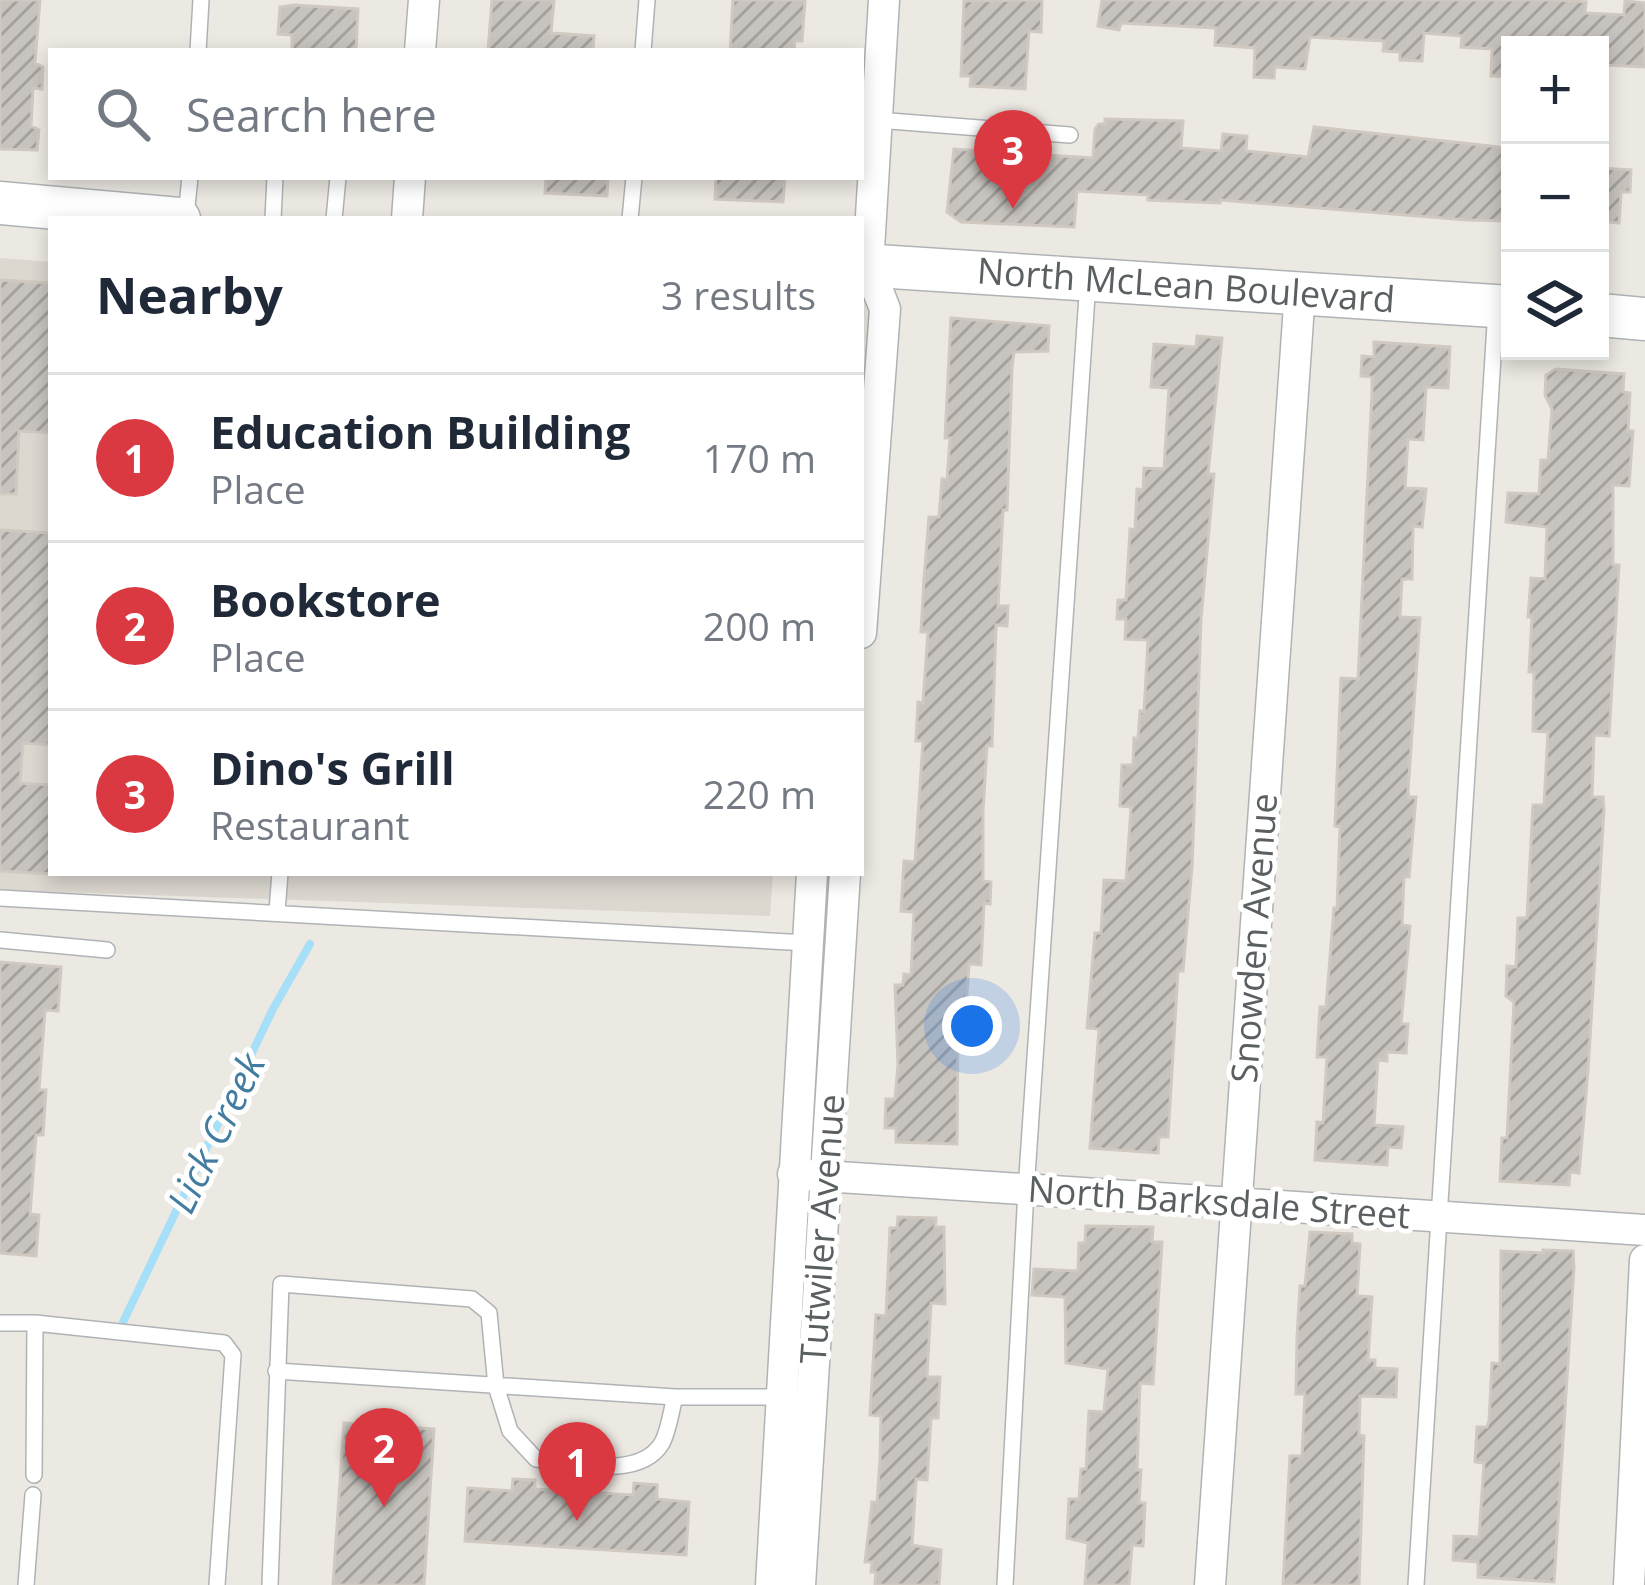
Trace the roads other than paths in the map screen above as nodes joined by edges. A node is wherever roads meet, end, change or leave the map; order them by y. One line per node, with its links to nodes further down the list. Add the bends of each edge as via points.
1 (201, 0): 5 (lane)
2 (424, 0): 6 (street)
3 (647, 0): 7 (lane)
4 (884, 0): 8 (street)
5 (198, 48)
6 (420, 48)
7 (643, 48)
8 (877, 120): 9 (lane); 22 (street)
9 (1070, 135)
10 (189, 180): 17 (lane)
11 (275, 180): 18 (lane)
12 (338, 180): 19 (lane)
13 (410, 180): 20 (street)
14 (634, 180): 21 (lane)
15 (0, 203): 16 (main road)
16 (145, 216)
17 (179, 216)
18 (273, 216)
19 (334, 216)
20 (407, 216)
21 (630, 216)
22 (864, 259)
23 (864, 270): 25 (main road, North McLean Boulevard)
24 (864, 272): 31 (street, via 885,309)
25 (1088, 278): 26 (main road, North McLean Boulevard); 42 (lane)
26 (1300, 292): 27 (main road, North McLean Boulevard); 43 (street, Snowden Avenue)
27 (1501, 307)
28 (1609, 316): 29 (main road)
29 (1645, 319)
30 (1501, 336): 44 (lane)
31 (864, 593)
32 (280, 876): 36 (lane)
33 (812, 876): 38 (street, Tutwiler Avenue)
34 (845, 876): 41 (street, Tutwiler Avenue)
35 (0, 898): 36 (lane)
36 (277, 911): 38 (lane)
37 (0, 940): 39 (lane)
38 (807, 943): 40 (street, Tutwiler Avenue)
39 (107, 950)
40 (793, 1174): 41 (street, North Barksdale Street); 52 (street, Tutwiler Avenue)
41 (825, 1176): 42 (street, North Barksdale Street); 52 (street, Tutwiler Avenue)
42 (1026, 1190): 43 (street, North Barksdale Street); 60 (lane)
43 (1235, 1204): 44 (street, North Barksdale Street); 61 (street, Snowden Avenue)
44 (1441, 1217): 45 (street, North Barksdale Street); 62 (lane)
45 (1645, 1230)
46 (1645, 1260): 63 (street)
47 (0, 1323): 48 (lane)
48 (35, 1323): 53 (lane); 56 (lane, via 224,1343 233,1355)
49 (276, 1372): 50 (lane); 50 (lane, via 281,1284 472,1299 489,1312); 57 (lane)
50 (496, 1386): 51 (lane); 51 (lane, via 510,1431 536,1459 614,1466 647,1460 663,1442)
51 (675, 1397): 52 (lane)
52 (796, 1398): 58 (street, Tutwiler Avenue); 59 (street, Tutwiler Avenue)
53 (34, 1474)
54 (34, 1495): 55 (lane)
55 (26, 1585)
56 (217, 1585)
57 (270, 1585)
58 (771, 1585)
59 (800, 1585)
60 (1005, 1585)
61 (1210, 1585)
62 (1416, 1585)
63 (1629, 1585)

